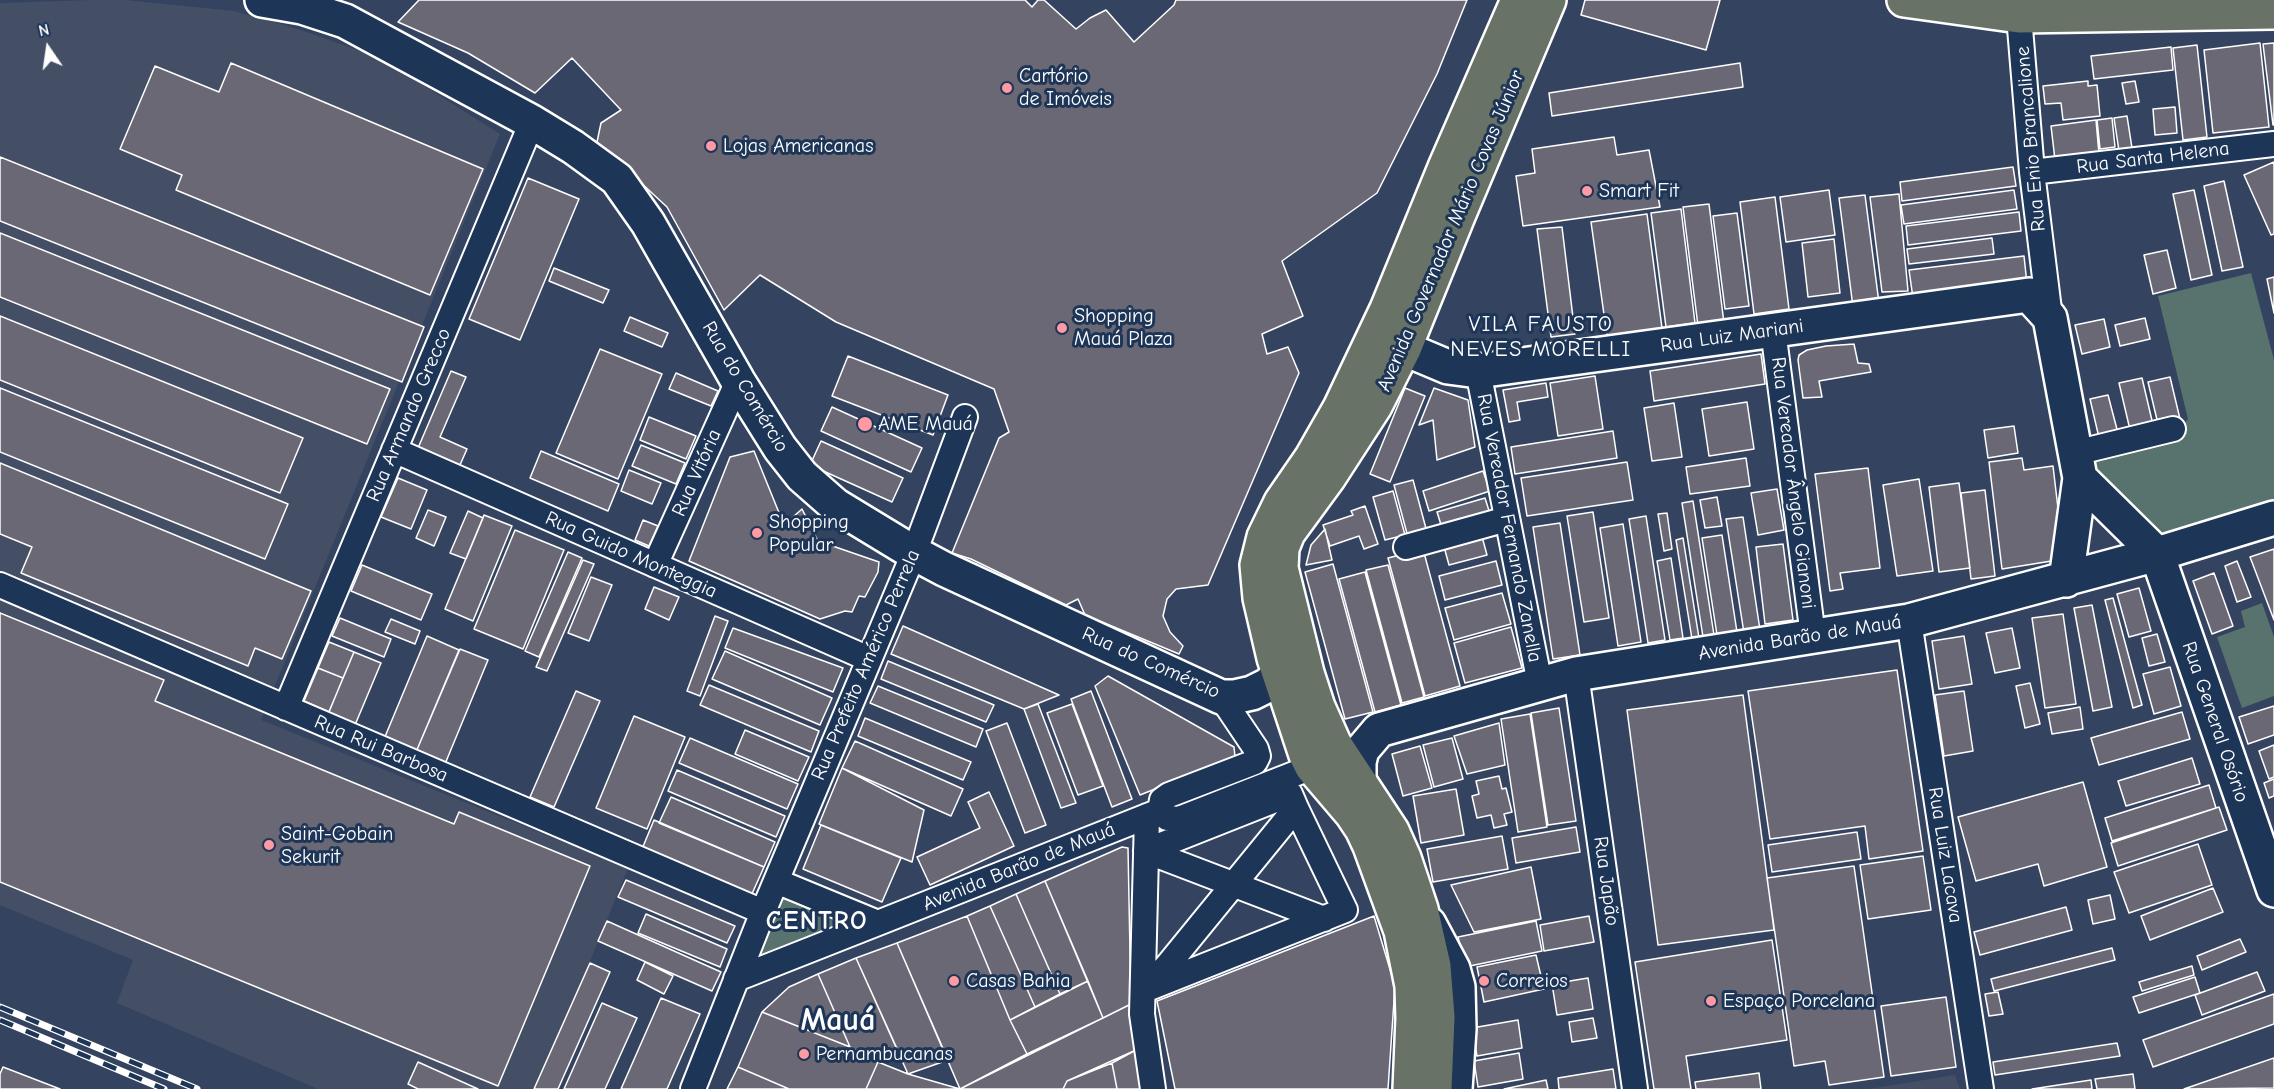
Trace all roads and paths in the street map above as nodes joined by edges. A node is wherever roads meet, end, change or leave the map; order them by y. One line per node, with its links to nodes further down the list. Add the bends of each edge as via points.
1 (262, 0): 10 (main road, Rua do Comércio, via 302,7 345,21)
2 (1518, 0): 9 (main road, Avenida Governador Mário Covas Júnior)
3 (1549, 0): 13 (main road, Avenida Governador Mário Covas Júnior)
4 (1904, 0): 8 (main road)
5 (2068, 0): 7 (main road)
6 (2274, 12): 7 (main road)
7 (2108, 13): 8 (main road)
8 (2019, 16): 12 (street, Rua Enio Brancalione)
9 (1482, 84): 13 (main road, via 1493,90 1497,99 1458,193); 16 (main road, Avenida Governador Mário Covas Júnior)
10 (532, 122): 19 (main road, Rua do Comércio, via 617,179 648,223); 22 (street, Rua Armando Grecco)
11 (2274, 144): 12 (street, Rua Santa Helena)
12 (2032, 172): 14 (street, Rua Enio Brancalione, via 2043,263)
13 (1458, 216): 17 (main road, Avenida Governador Mário Covas Júnior)
14 (2040, 307): 15 (main road, Rua Luiz Mariani); 23 (main road)
15 (1773, 330): 18 (main road, Rua Luiz Mariani); 33 (street, Rua Vereador Ângelo Gianoni)
16 (1374, 336): 17 (main road, Rua Luiz Mariani); 36 (main road, Avenida Governador Mário Covas Júnior, via 1340,408 1281,502 1264,537 1257,565 1260,598)
17 (1404, 349): 18 (main road, Rua Luiz Mariani, via 1448,367); 40 (main road, Avenida Governador Mário Covas Júnior, via 1375,406 1288,533 1282,548 1281,568 1318,707 1334,743)
18 (1478, 371): 25 (street, Rua Vereador Fernando Zanella)
19 (738, 381): 27 (main road, Rua do Comércio, via 802,476 835,505); 29 (street, Rua Vitória)
20 (965, 417): 27 (street, Rua Prefeito Américo Perrela)
21 (2173, 429): 23 (street)
22 (394, 450): 29 (street, Rua Guido Monteggia); 39 (street, Rua Armando Grecco)
23 (2077, 465): 28 (main road); 30 (main road)
24 (2274, 518): 28 (main road, Avenida Barão de Mauá)
25 (1507, 519): 26 (street); 37 (street, Rua Vereador Fernando Zanella)
26 (1406, 547)
27 (914, 553): 34 (street, Rua Prefeito Américo Perrela); 38 (main road, Rua do Comércio)
28 (2157, 554): 30 (main road, Avenida Barão de Mauá); 46 (main road, Rua General Osório)
29 (655, 565): 34 (street, Rua Guido Monteggia)
30 (2066, 580): 32 (main road, Avenida Barão de Mauá)
31 (0, 585): 39 (street, Rua Rui Barbosa)
32 (1909, 621): 33 (main road, Avenida Barão de Mauá); 60 (street, Rua Luiz Lacava)
33 (1813, 636): 35 (main road, Avenida Barão de Mauá)
34 (869, 659): 44 (street, Rua Prefeito Américo Perrela)
35 (1576, 674): 37 (main road, Avenida Barão de Mauá); 59 (street, Rua Japão)
36 (1279, 675): 38 (main road, Rua do Comércio, via 1252,693); 41 (main road, Avenida Governador Mário Covas Júnior, via 1298,732)
37 (1540, 684): 40 (main road, Avenida Barão de Mauá, via 1379,730 1362,750)
38 (1221, 697): 42 (street, Avenida Barão de Mauá, via 1256,749 1255,762 1168,795)
39 (286, 708): 48 (street, Rua Rui Barbosa)
40 (1359, 781): 47 (main road, Avenida Governador Mário Covas Júnior, via 1392,831)
41 (1296, 787): 42 (street, Avenida Barão de Mauá, via 1179,819); 43 (street); 45 (street); 50 (street, via 1345,910); 53 (main road, Avenida Governador Mário Covas Júnior, via 1352,814 1362,829 1401,931 1412,986 1413,1018)
42 (1154, 814): 43 (street); 49 (street, Avenida Barão de Mauá)
43 (1146, 851): 45 (street); 52 (street)
44 (776, 881): 48 (street, Rua Prefeito Américo Perrela); 49 (street)
45 (1234, 885): 50 (street); 52 (street)
46 (2273, 886)
47 (1421, 909): 53 (main road, Avenida Governador Mário Covas Júnior, via 1434,966 1438,1017); 58 (main road, via 1454,969 1458,987)
48 (763, 912): 51 (street, Rua Prefeito Américo Perrela)
49 (878, 924): 51 (street, Avenida Barão de Mauá)
50 (1323, 926): 52 (street, via 1239,964)
51 (736, 979): 54 (street, Rua Prefeito Américo Perrela)
52 (1144, 990): 55 (street, via 1142,1014)
53 (1424, 1054): 56 (main road, Avenida Governador Mário Covas Júnior); 57 (main road, Avenida Governador Mário Covas Júnior)
54 (693, 1089)
55 (1153, 1089)
56 (1410, 1089)
57 (1435, 1089)
58 (1455, 1089)
59 (1635, 1089)
60 (1981, 1089)

